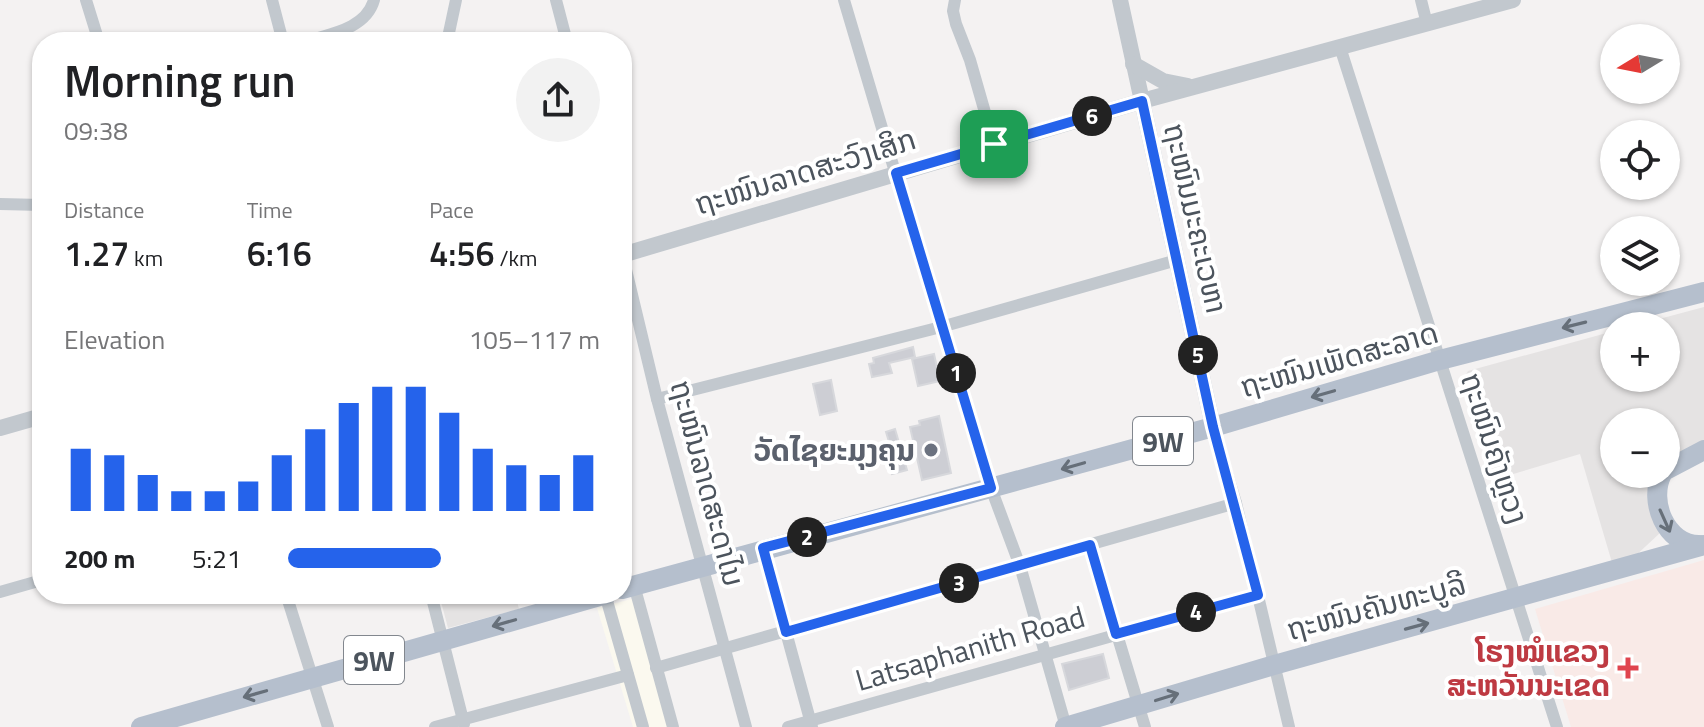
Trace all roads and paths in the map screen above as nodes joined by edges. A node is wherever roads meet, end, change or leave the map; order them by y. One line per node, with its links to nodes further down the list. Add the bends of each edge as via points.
1 (86, 0): 12 (street)
2 (272, 0): 13 (street)
3 (374, 0): 14 (street, via 361,21)
4 (456, 0): 15 (street)
5 (556, 0): 16 (street)
6 (844, 0): 22 (street)
7 (955, 0): 21 (street, via 956,24)
8 (1120, 0): 18 (street, ຖະໜົນມະຄະເວຫາ)
9 (1421, 0): 11 (street)
10 (1513, 0): 11 (street, ຖະໜົນລາດສະວົງເສິກ)
11 (1427, 24): 17 (street, ຖະໜົນລາດສະວົງເສິກ)
12 (96, 32)
13 (280, 32)
14 (331, 32)
15 (449, 32)
16 (564, 32)
17 (1340, 47): 19 (street, ຖະໜົນລາດສະວົງເສິກ); 30 (street, ຖະໜົນຄັງຫຼວງ)
18 (1133, 64): 19 (street, via 1163,81); 20 (street, ຖະໜົນມະຄະເວຫາ)
19 (1198, 86): 20 (street, ຖະໜົນລາດສະວົງເສິກ)
20 (1142, 101): 21 (street, ຖະໜົນລາດສະວົງເສິກ); 26 (street, ຖະໜົນມະຄະເວຫາ)
21 (994, 144): 22 (street, ຖະໜົນລາດສະວົງເສິກ)
22 (896, 173): 25 (street, ຖະໜົນລາດສະວົງເສິກ); 29 (street)
23 (0, 204): 24 (street)
24 (32, 205)
25 (632, 251)
26 (1177, 260): 29 (street); 33 (street, ຖະໜົນມະຄະເວຫາ)
27 (1704, 292): 30 (main road, ຖະໜົນເພັດສະລາດ / 9W, one-way to 30)
28 (632, 295): 31 (street, ຖະໜົນລາດສະດາໄນ)
29 (941, 327): 31 (street); 37 (street)
30 (1440, 360): 33 (main road, ຖະໜົນເພັດສະລາດ / 9W, one-way to 33); 49 (street, ຖະໜົນຄັງຫຼວງ)
31 (657, 399): 43 (street, ຖະໜົນລາດສະດາໄນ)
32 (32, 419): 34 (street)
33 (1213, 427): 37 (main road, ຖະໜົນເພັດສະລາດ / 9W, one-way to 37); 39 (street, ຖະໜົນມະຄະເວຫາ)
34 (0, 428)
35 (1704, 450): 36 (main road)
36 (1680, 463)
37 (991, 488): 42 (main road, ຖະໜົນເພັດສະລາດ / 9W); 44 (street)
38 (1658, 488): 40 (main road, one-way to 40, via 1657,502 1670,532 1685,544)
39 (1236, 503): 41 (street); 48 (street, ຖະໜົນມະຄະເວຫາ)
40 (1704, 544): 49 (main road, ຖະໜົນຄັນທະບູລີ)
41 (1090, 545): 44 (street); 56 (street)
42 (763, 548): 43 (main road, ຖະໜົນເພັດສະລາດ / 9W); 55 (street)
43 (703, 566): 46 (main road, ຖະໜົນເພັດສະລາດ / 9W); 58 (street, ຖະໜົນລາດສະດາໄນ)
44 (1020, 566): 55 (street); 59 (street)
45 (32, 583): 47 (street)
46 (632, 586)
47 (0, 592)
48 (1258, 595): 56 (street, Latsaphanith Road); 60 (street, ຖະໜົນມະຄະເວຫາ)
49 (1516, 598): 60 (main road, ຖະໜົນຄັນທະບູລີ, one-way to 49); 78 (street, ຖະໜົນຄັງຫຼວງ)
50 (632, 599): 61 (street)
51 (289, 604): 63 (street)
52 (434, 604): 57 (street)
53 (570, 604): 57 (main road, 9W, one-way to 57)
54 (608, 604): 62 (street)
55 (786, 632): 58 (street); 67 (street)
56 (1116, 634): 59 (street, Latsaphanith Road); 64 (street)
57 (443, 640): 63 (main road, 9W); 66 (street)
58 (726, 648): 61 (street); 73 (street, ຖະໜົນລາດສະດາໄນ)
59 (1046, 653): 67 (street, Latsaphanith Road); 75 (street)
60 (1274, 665): 64 (main road, ຖະໜົນຄັນທະບູລີ, one-way to 60); 77 (street, ຖະໜົນມະຄະເວຫາ)
61 (656, 668): 72 (street)
62 (628, 675): 66 (street); 71 (street)
63 (313, 678): 65 (main road, 9W, one-way to 65); 69 (street)
64 (1138, 705): 75 (main road, ຖະໜົນຄັນທະບູລີ); 76 (street)
65 (194, 720): 68 (main road, 9W)
66 (464, 723): 70 (street)
67 (811, 724): 74 (street, Latsaphanith Road)
68 (141, 727)
69 (328, 727)
70 (435, 727)
71 (643, 727)
72 (673, 727)
73 (746, 727)
74 (788, 727)
75 (1066, 727)
76 (1145, 727)
77 (1289, 727)
78 (1557, 727)

